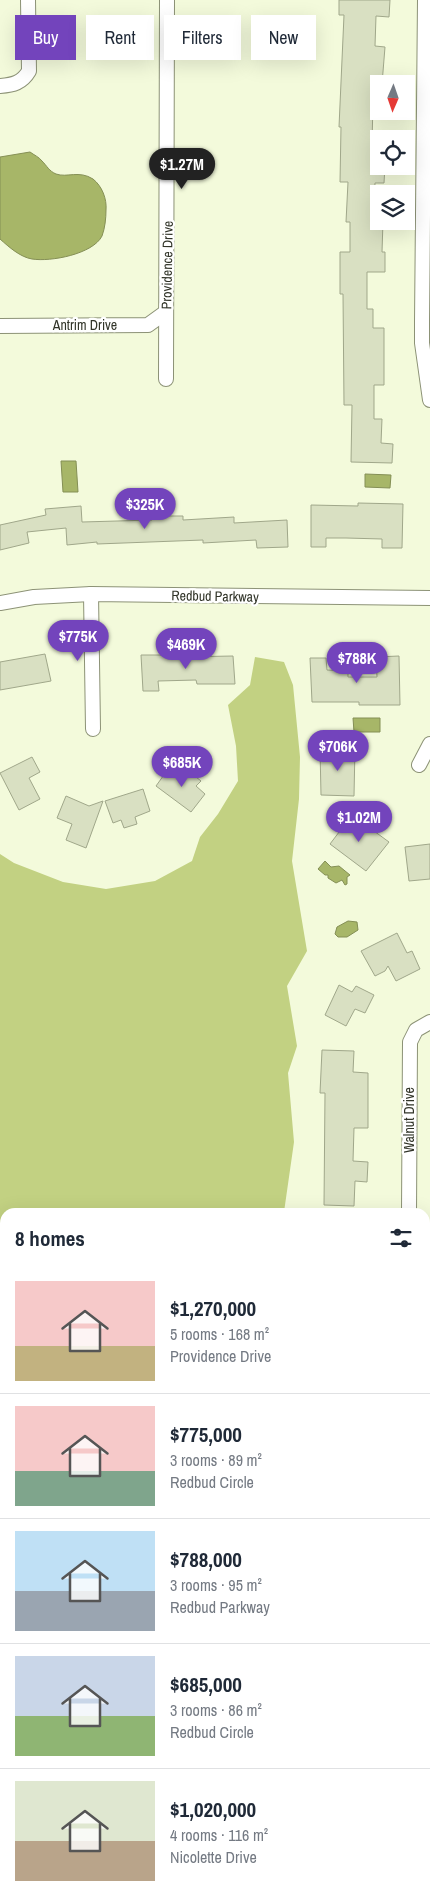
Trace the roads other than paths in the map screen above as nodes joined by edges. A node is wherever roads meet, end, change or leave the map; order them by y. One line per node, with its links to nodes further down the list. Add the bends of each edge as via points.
1 (28, 0): 4 (street, via 29,71 17,83)
2 (167, 0): 5 (street, Providence Drive)
3 (425, 0): 8 (street, via 422,342)
4 (0, 86)
5 (166, 312): 6 (street, Antrim Drive, via 148,325); 7 (street, Providence Drive)
6 (0, 326)
7 (166, 379)
8 (430, 400)
9 (91, 594): 10 (street, Redbud Parkway); 11 (street, Redbud Parkway, via 34,597); 12 (street)
10 (430, 598)
11 (0, 603)
12 (93, 729)
13 (430, 744): 14 (street)
14 (419, 765)
15 (430, 1022): 16 (street, Walnut Drive, via 416,1030 410,1042)
16 (409, 1208)

